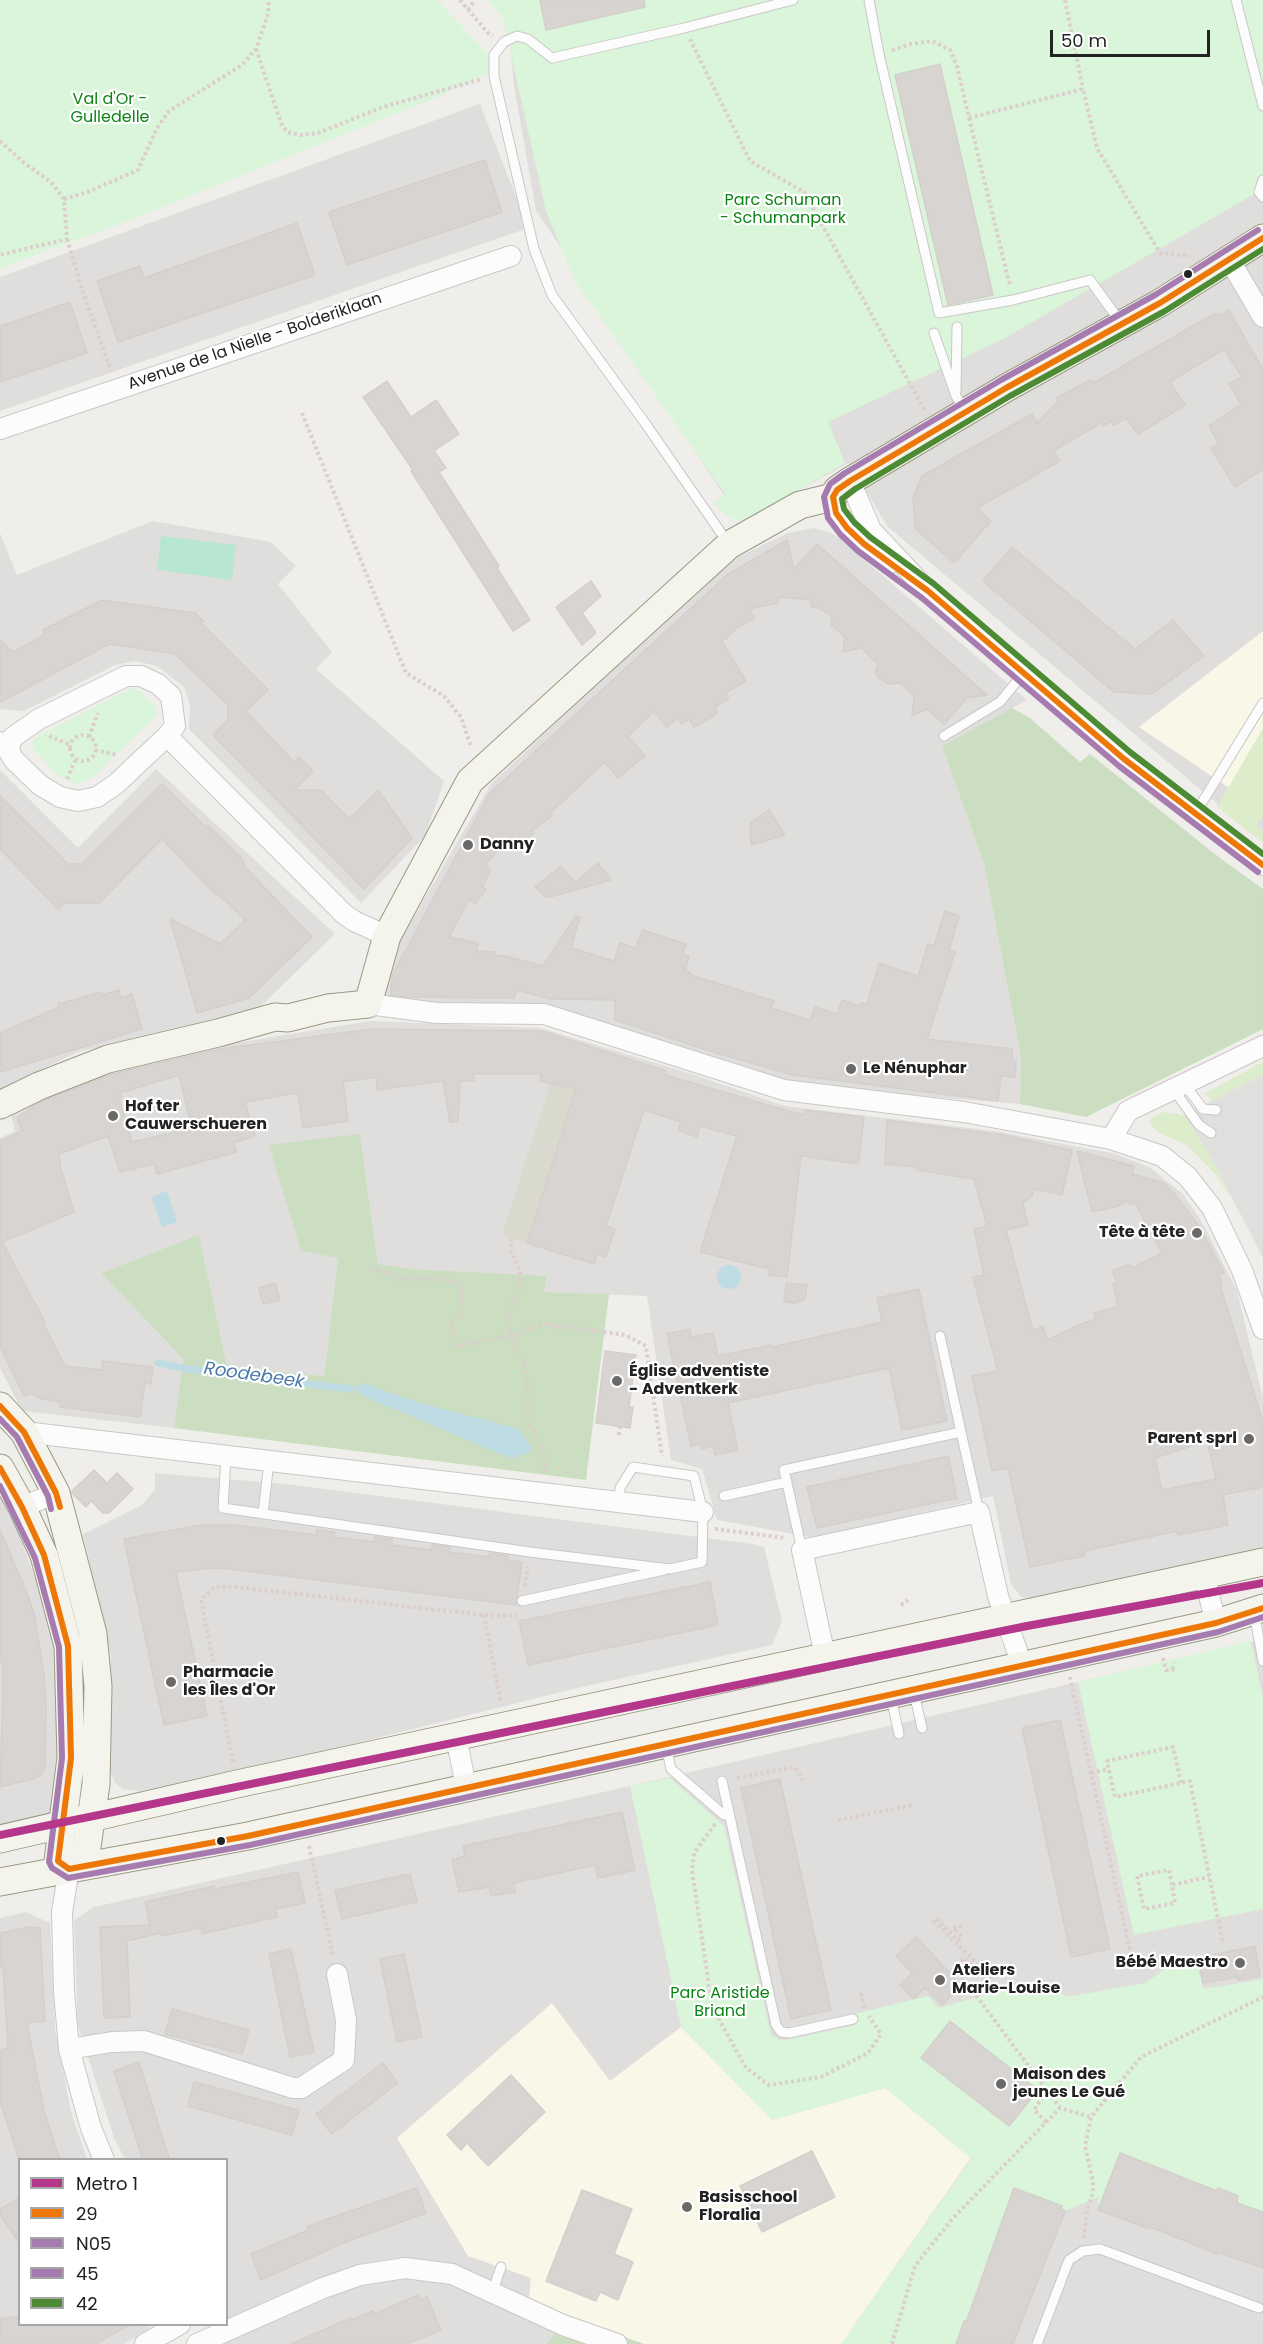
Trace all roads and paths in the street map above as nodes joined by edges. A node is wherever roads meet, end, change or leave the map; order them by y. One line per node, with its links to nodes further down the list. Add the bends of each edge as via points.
1 (269, 0): 11 (path)
2 (460, 0): 8 (path)
3 (475, 0): 8 (path)
4 (793, 0): 9 (lane)
5 (869, 0): 12 (lane)
6 (1065, 0): 14 (path)
7 (1236, 0): 15 (lane)
8 (468, 10): 10 (path, via 488,33)
9 (684, 28): 10 (lane, via 552,58 528,39 517,36); 35 (path, via 750,161 804,192)
10 (504, 42): 13 (lane, via 494,55)
11 (256, 49): 13 (path, via 281,123 287,132 301,135 318,133 383,106); 20 (path, via 242,65 169,111 138,170)
12 (879, 54): 16 (path, via 932,41 950,50); 27 (lane, via 939,313)
13 (494, 76): 38 (lane, via 534,249 552,295)
14 (1083, 89): 16 (path); 23 (path, via 1096,148)
15 (1263, 106)
16 (969, 118): 27 (path)
17 (0, 141): 20 (path, via 51,182)
18 (1263, 180): 19 (lane, via 1259,192)
19 (1263, 197)
20 (64, 199): 22 (path)
21 (1263, 238): 26 (street)
22 (67, 239): 24 (path); 32 (path)
23 (1160, 253)
24 (0, 255)
25 (511, 256): 32 (street, Avenue de la Nielle - Bolderiklaan)
26 (1229, 260): 28 (street); 29 (street)
27 (1013, 300): 29 (lane, via 1090,280)
28 (1263, 317)
29 (1122, 324): 33 (street)
30 (957, 327): 33 (lane)
31 (934, 333): 33 (lane)
32 (116, 389): 36 (street, Avenue de la Nielle - Bolderiklaan)
33 (961, 404): 37 (street)
34 (302, 413): 48 (path, via 406,673 444,696 461,717 471,747)
35 (928, 417)
36 (0, 429)
37 (841, 489): 38 (street, via 800,505); 39 (street, via 836,513 847,528 928,591)
38 (729, 545): 48 (street)
39 (1023, 674): 43 (lane, via 999,702); 49 (street)
40 (1263, 703): 49 (lane)
41 (46, 735): 44 (path)
42 (167, 736): 45 (street, via 116,784 97,797 78,801 60,797 40,785); 45 (street, via 175,726 171,696 141,676 126,676 39,719); 51 (street, via 344,914)
43 (944, 736)
44 (70, 745): 46 (path, via 85,736 94,742); 46 (path, via 73,756 80,761 88,760)
45 (4, 746)
46 (95, 750): 47 (path, via 119,755)
47 (125, 761)
48 (486, 766): 51 (street, via 470,781)
49 (1195, 814): 50 (street)
50 (1263, 866)
51 (387, 936): 52 (street); 53 (street, via 350,988 285,1008)
52 (368, 1004): 53 (street); 59 (street, via 437,1013 544,1014 784,1090 964,1112)
53 (275, 1017): 56 (street, via 108,1059)
54 (1263, 1046): 55 (street)
55 (1180, 1087): 57 (lane, via 1203,1109); 58 (lane, via 1199,1125); 59 (street, via 1128,1111)
56 (0, 1105)
57 (1215, 1110)
58 (1211, 1133)
59 (1111, 1139): 62 (street, via 1162,1156 1188,1177 1212,1208 1242,1270)
60 (511, 1238): 63 (path, via 511,1252 520,1270 520,1287 508,1318)
61 (371, 1267): 63 (path, via 401,1280 456,1281 462,1291 461,1311 452,1324 455,1346)
62 (1263, 1329)
63 (511, 1336): 73 (path, via 543,1324 625,1335 646,1346); 76 (path, via 523,1359 528,1420 544,1455)
64 (940, 1336): 68 (lane)
65 (0, 1406): 67 (street)
66 (620, 1426): 69 (path)
67 (24, 1432): 70 (street); 75 (street)
68 (961, 1432): 74 (lane, via 783,1470); 81 (lane)
69 (619, 1435)
70 (226, 1456): 71 (street); 82 (lane, via 223,1508)
71 (269, 1461): 76 (street); 82 (lane)
72 (0, 1468): 79 (street)
73 (664, 1472): 78 (lane, via 633,1467 620,1488); 80 (lane, via 694,1476)
74 (787, 1482): 77 (lane); 83 (lane)
75 (56, 1493): 79 (street); 114 (street, via 93,1634 98,1686 96,1784)
76 (543, 1493): 78 (street)
77 (724, 1496)
78 (619, 1502): 80 (street)
79 (22, 1507): 116 (street, via 44,1555 68,1646 72,1758)
80 (703, 1512): 83 (path, via 713,1529 785,1538); 85 (lane, via 702,1562)
81 (979, 1512): 83 (street); 91 (street)
82 (263, 1514): 85 (lane)
83 (802, 1550): 94 (street)
84 (1263, 1562): 86 (street)
85 (670, 1569): 88 (lane)
86 (1204, 1576): 91 (street); 92 (street)
87 (908, 1600): 89 (path, via 901,1605)
88 (522, 1601)
89 (909, 1607)
90 (1258, 1610): 92 (street); 95 (lane)
91 (1006, 1618): 94 (street); 97 (street)
92 (1216, 1623): 97 (street)
93 (1163, 1655): 96 (path, via 1166,1670 1176,1670)
94 (825, 1656): 103 (street)
95 (1263, 1660)
96 (1175, 1663)
97 (1022, 1665): 100 (street)
98 (1070, 1676): 107 (path)
99 (498, 1689): 105 (path, via 484,1615 214,1587 201,1600)
100 (902, 1692): 101 (lane); 102 (lane); 104 (street)
101 (922, 1728)
102 (899, 1734)
103 (456, 1736): 111 (street); 114 (street)
104 (665, 1744): 111 (street); 113 (lane, via 671,1769 724,1815)
105 (233, 1765)
106 (1109, 1769): 107 (path); 110 (path, via 1115,1797); 110 (path, via 1107,1761 1173,1747)
107 (1091, 1773): 125 (path, via 1130,1951)
108 (803, 1780): 109 (path, via 794,1767)
109 (722, 1781): 113 (lane)
110 (1181, 1783): 120 (path, via 1190,1781)
111 (466, 1787): 119 (street, via 248,1836)
112 (914, 1805): 115 (path)
113 (729, 1814): 128 (lane, via 776,2025 781,2032 789,2033)
114 (91, 1818): 116 (street); 119 (street, via 86,1854)
115 (838, 1820)
116 (63, 1825): 117 (street); 119 (street, via 58,1861)
117 (0, 1839)
118 (308, 1840): 126 (path)
119 (69, 1869): 121 (street); 129 (street, via 62,1912)
120 (1209, 1877): 122 (path); 124 (path)
121 (0, 1882)
122 (1172, 1885): 122 (path, via 1169,1870 1137,1876 1144,1909 1175,1903)
123 (962, 1926): 130 (path, via 953,1928 962,1937 958,1940 937,1919 934,1921 991,1977 987,1981 964,1958 954,1966)
124 (1223, 1944)
125 (1140, 1968)
126 (337, 1974): 129 (street, via 346,2020 344,2061 301,2088 144,2041)
127 (1263, 1997): 132 (path, via 1141,2056)
128 (853, 2019)
129 (69, 2049): 134 (street)
130 (1047, 2090): 131 (path); 133 (path, via 1034,2110)
131 (1060, 2108): 132 (path); 133 (path)
132 (1091, 2117): 135 (path, via 1085,2146 1093,2193 1087,2210)
133 (1046, 2122): 144 (path, via 953,2218 915,2266)
134 (103, 2158)
135 (1083, 2251): 138 (lane, via 1100,2249); 145 (lane, via 1069,2260)
136 (501, 2267): 137 (lane)
137 (492, 2293): 142 (street, via 452,2274 405,2268 381,2270 323,2288); 143 (street)
138 (1259, 2308)
139 (178, 2326): 141 (street)
140 (186, 2326): 142 (street)
141 (145, 2344)
142 (196, 2344)
143 (616, 2344)
144 (892, 2344)
145 (1038, 2344)

